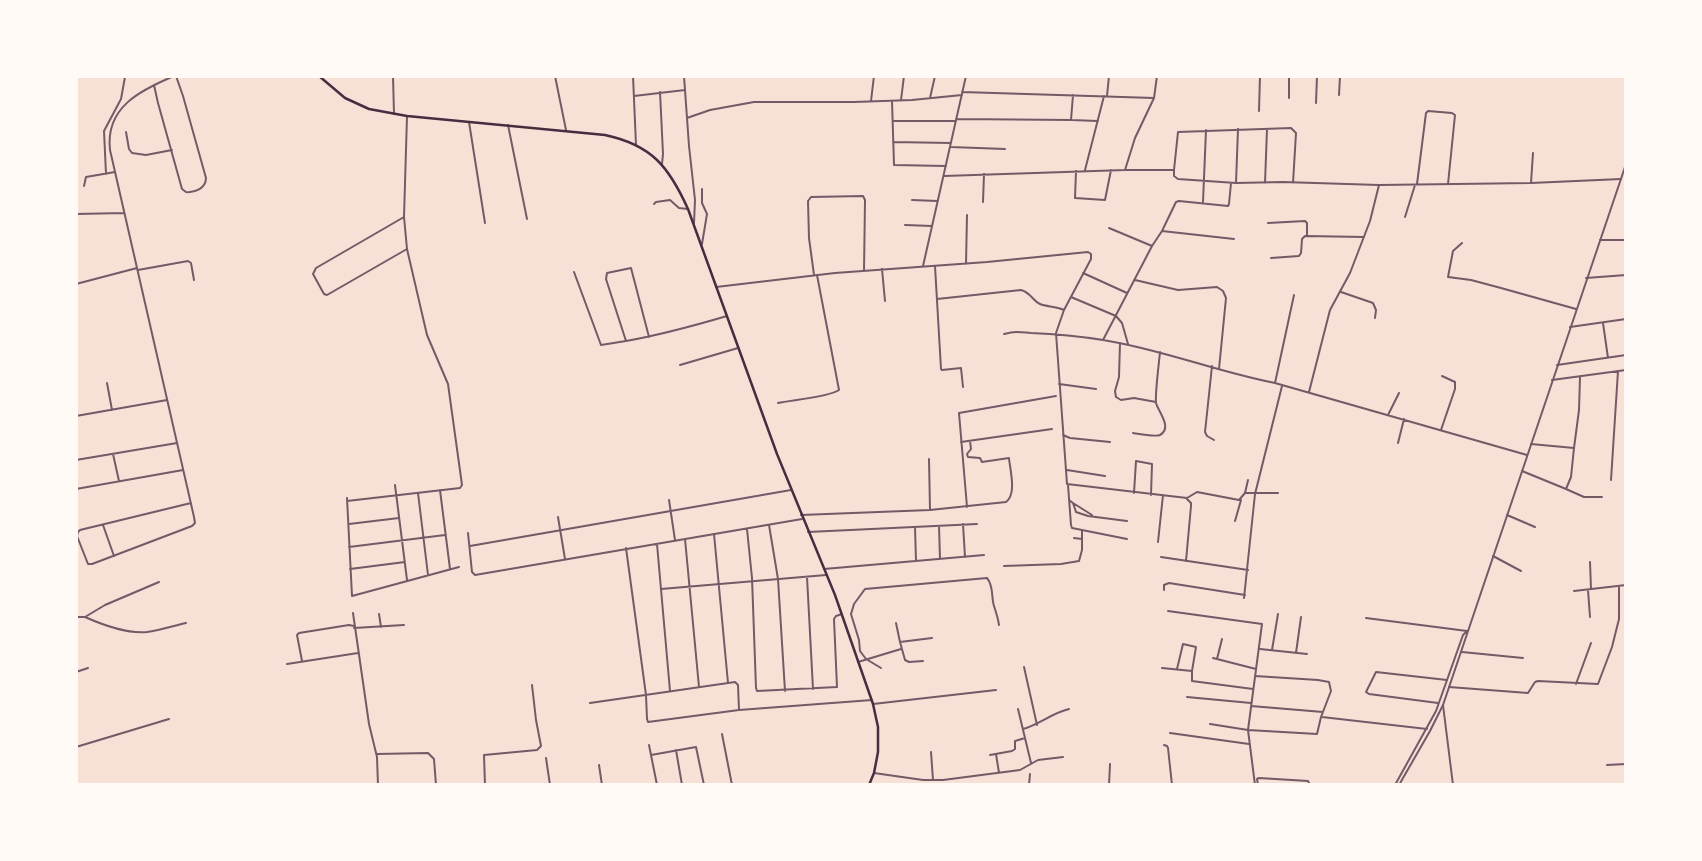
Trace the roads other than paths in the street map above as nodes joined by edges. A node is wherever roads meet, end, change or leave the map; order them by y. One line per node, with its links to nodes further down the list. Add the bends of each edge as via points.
1 (175, 76): 18 (street); 53 (street, via 206,178 203,187 192,192 184,191)
2 (320, 76): 34 (main road, via 345,98 362,107)
3 (392, 76): 34 (street)
4 (555, 76): 45 (street)
5 (633, 76): 24 (street)
6 (684, 76): 19 (street)
7 (874, 76): 30 (street)
8 (904, 76): 29 (street)
9 (935, 76): 26 (street)
10 (966, 76): 21 (street)
11 (1109, 76): 25 (street)
12 (1157, 76): 27 (street)
13 (1260, 76): 33 (street)
14 (1289, 76): 28 (street)
15 (1317, 76): 32 (street)
16 (1340, 76): 23 (street)
17 (125, 77): 64 (street, via 121,99 104,131)
18 (154, 85): 53 (street); 63 (street, via 129,100 112,126 109,141)
19 (685, 90): 20 (street); 36 (street)
20 (660, 92): 24 (street); 55 (street)
21 (962, 93): 22 (street); 26 (street); 37 (street)
22 (1073, 95): 25 (street); 38 (street)
23 (1339, 95)
24 (634, 96): 50 (street)
25 (1105, 96): 27 (street); 40 (street)
26 (930, 98): 29 (street)
27 (1154, 98): 60 (street, via 1135,138)
28 (1289, 98)
29 (901, 100): 31 (street)
30 (871, 101): 31 (street); 36 (street, via 754,102)
31 (892, 101): 39 (street)
32 (1316, 103)
33 (1258, 111)
34 (394, 114): 35 (main road)
35 (407, 116): 41 (main road); 88 (street)
36 (687, 118): 94 (street, via 695,200)
37 (956, 120): 38 (street); 39 (street); 49 (street)
38 (1071, 120): 40 (street)
39 (892, 121): 48 (street)
40 (1098, 121): 58 (street)
41 (469, 122): 42 (main road); 91 (street)
42 (508, 125): 45 (main road); 90 (street)
43 (1267, 128): 44 (street); 72 (street); 73 (street, via 1292,128 1295,131)
44 (1238, 129): 46 (street); 71 (street)
45 (566, 130): 50 (main road, via 605,135)
46 (1206, 130): 61 (street, via 1177,132); 68 (street)
47 (126, 132): 53 (street, via 132,153 146,155)
48 (893, 142): 49 (street); 57 (street, via 894,166)
49 (951, 143): 51 (street)
50 (636, 145): 55 (main road)
51 (950, 147): 52 (street); 57 (street)
52 (1005, 149)
53 (172, 150)
54 (1533, 153): 69 (street)
55 (662, 164): 84 (main road, via 677,184)
56 (1626, 164): 67 (street)
57 (946, 166): 66 (street)
58 (1085, 170): 59 (street); 62 (street)
59 (1110, 170): 60 (street); 62 (street, via 1105,200 1075,198)
60 (1125, 170): 61 (street)
61 (1174, 170): 68 (street, via 1176,178)
62 (1076, 171): 65 (street)
63 (115, 172): 64 (street); 85 (street)
64 (106, 174): 77 (street, via 86,177)
65 (984, 174): 66 (street); 81 (street)
66 (944, 176): 80 (street)
67 (1621, 179): 69 (street); 101 (street)
68 (1205, 181): 70 (street); 83 (street)
69 (1531, 182): 75 (street)
70 (1231, 183): 71 (street); 83 (street, via 1229,206)
71 (1236, 183): 72 (street)
72 (1265, 183): 73 (street)
73 (1293, 183): 76 (street)
74 (1416, 184): 75 (street); 75 (street, via 1428,110 1455,115); 76 (street); 89 (street)
75 (1448, 184)
76 (1379, 185): 99 (street)
77 (84, 186)
78 (702, 189): 105 (street, via 706,225)
79 (912, 200): 80 (street)
80 (938, 201): 95 (street)
81 (983, 202)
82 (654, 204): 84 (street, via 670,200 679,208)
83 (1203, 204): 97 (street, via 1177,201)
84 (688, 208): 94 (main road)
85 (125, 213): 86 (street); 111 (street)
86 (76, 214)
87 (967, 215): 108 (street)
88 (404, 217): 106 (street); 106 (street, via 316,268 313,274 327,295)
89 (1405, 217)
90 (527, 219)
91 (485, 223)
92 (1268, 223): 98 (street, via 1305,221)
93 (905, 225): 95 (street)
94 (694, 226): 105 (main road)
95 (932, 226): 109 (street)
96 (1109, 228): 104 (street)
97 (1162, 231): 100 (street); 104 (street)
98 (1307, 236): 99 (street); 107 (street, via 1302,239 1299,256)
99 (1364, 237): 123 (street)
100 (1234, 239)
101 (1600, 240): 102 (street); 118 (street)
102 (1626, 240)
103 (1462, 243): 129 (street, via 1453,252 1448,277)
104 (1152, 246): 120 (street)
105 (701, 247): 122 (main road)
106 (407, 249): 200 (street, via 427,335 449,388 462,485)
107 (1271, 258)
108 (966, 264): 110 (street); 115 (street, via 1088,252 1091,259)
109 (923, 266): 110 (street); 112 (street)
110 (935, 266): 127 (street)
111 (138, 269): 119 (street, via 188,261); 121 (street); 166 (street)
112 (882, 269): 113 (street); 128 (street)
113 (864, 271): 116 (street); 116 (street, via 864,196 811,197 808,201 809,238)
114 (574, 272): 141 (street, via 601,345)
115 (1083, 273): 124 (street); 126 (street)
116 (816, 275): 122 (street); 168 (street, via 839,390)
117 (1626, 275): 118 (street)
118 (1586, 278): 129 (street)
119 (194, 280)
120 (1134, 280): 124 (street); 151 (street, via 1178,290 1217,287 1223,291 1226,298)
121 (76, 284)
122 (716, 287): 131 (main road)
123 (1341, 292): 133 (street, via 1373,303); 163 (street, via 1330,310)
124 (1128, 294): 132 (street)
125 (1294, 295): 158 (street)
126 (1071, 297): 130 (street); 132 (street)
127 (936, 299): 130 (street, via 1021,290 1040,304); 161 (street, via 941,369 961,368)
128 (885, 301)
129 (1576, 309): 136 (street)
130 (1064, 310): 137 (street)
131 (727, 316): 139 (street); 144 (main road)
132 (1116, 316): 140 (street); 143 (street, via 1122,323)
133 (1375, 318)
134 (1626, 320): 135 (street)
135 (1603, 322): 136 (street); 147 (street)
136 (1570, 327): 149 (street)
137 (1056, 333): 138 (street, via 1019,331); 140 (street); 159 (street)
138 (1004, 334)
139 (649, 337): 141 (street); 141 (street, via 632,269 628,268 606,276)
140 (1102, 340): 142 (street)
141 (626, 341)
142 (1120, 343): 143 (street); 167 (street, via 1116,398)
143 (1128, 344): 145 (street)
144 (738, 348): 148 (street); 201 (main road)
145 (1160, 352): 150 (street); 167 (street)
146 (1626, 355): 147 (street)
147 (1608, 358): 149 (street)
148 (680, 365)
149 (1557, 365): 156 (street)
150 (1212, 366): 151 (street); 178 (street, via 1205,432)
151 (1220, 369): 158 (street)
152 (1626, 370): 153 (street)
153 (1618, 371): 155 (street); 194 (street)
154 (1442, 376): 174 (street, via 1455,382 1455,388)
155 (1580, 377): 156 (street); 184 (street)
156 (1552, 380): 183 (street)
157 (107, 383): 169 (street)
158 (1275, 383): 160 (street)
159 (1059, 384): 162 (street); 176 (street)
160 (1282, 386): 163 (street); 207 (street)
161 (963, 387)
162 (1096, 389)
163 (1308, 392): 170 (street)
164 (1400, 393): 170 (street)
165 (1056, 396): 179 (street, via 960,412)
166 (166, 400): 169 (street); 181 (street)
167 (1156, 402): 175 (street, via 1165,423 1162,433 1158,436)
168 (778, 403)
169 (112, 410): 171 (street)
170 (1388, 415): 172 (street)
171 (76, 416)
172 (1404, 420): 174 (street); 182 (street)
173 (1052, 429): 177 (street)
174 (1441, 430): 186 (street)
175 (1133, 434)
176 (1063, 435): 180 (street); 190 (street)
177 (970, 440): 179 (street); 217 (street, via 968,457 979,458 982,462 1009,458 1012,493 1006,502)
178 (1214, 440)
179 (960, 442): 217 (street)
180 (1110, 442)
181 (177, 443): 185 (street); 189 (street)
182 (1398, 443)
183 (1531, 444): 184 (street); 186 (street)
184 (1574, 448): 199 (street, via 1571,477)
185 (113, 454): 188 (street); 195 (street)
186 (1527, 455): 191 (street)
187 (929, 459): 218 (street)
188 (76, 460)
189 (183, 470): 195 (street); 215 (street)
190 (1066, 470): 192 (street); 196 (street)
191 (1522, 471): 199 (street); 220 (street)
192 (1106, 476)
193 (1248, 480): 206 (street)
194 (1611, 480)
195 (119, 482): 198 (street)
196 (1068, 484): 203 (street); 214 (street)
197 (395, 485): 208 (street)
198 (76, 489)
199 (1566, 489): 210 (street, via 1584,497)
200 (440, 490): 202 (street); 241 (street)
201 (791, 490): 219 (street); 222 (main road)
202 (418, 493): 208 (street); 242 (street)
203 (1134, 493): 205 (street); 205 (street, via 1136,461 1152,464)
204 (1278, 493): 207 (street)
205 (1151, 494): 209 (street)
206 (1245, 494): 207 (street); 212 (street)
207 (1255, 494): 270 (street)
208 (396, 495): 224 (street); 228 (street, via 347,500)
209 (1163, 495): 211 (street); 249 (street)
210 (1602, 497)
211 (1186, 498): 212 (street, via 1198,492); 261 (street, via 1191,506)
212 (1241, 499): 226 (street)
213 (669, 500): 219 (street)
214 (1069, 500): 216 (street); 237 (street, via 1071,526)
215 (191, 503): 227 (street); 254 (street, via 192,526)
216 (1073, 503): 223 (street); 223 (street, via 1076,512)
217 (967, 507): 218 (street)
218 (930, 510): 222 (street)
219 (671, 511): 236 (street); 247 (street)
220 (1507, 515): 234 (street); 256 (street)
221 (558, 517): 236 (street)
222 (802, 517): 231 (street); 238 (main road)
223 (1094, 517): 225 (street)
224 (399, 518): 228 (street); 248 (street)
225 (1127, 521)
226 (1235, 521)
227 (103, 524): 254 (street); 254 (street, via 80,530 78,538 89,564)
228 (348, 524): 252 (street)
229 (963, 524): 230 (street); 232 (street); 257 (street)
230 (977, 524)
231 (769, 525): 235 (street); 275 (street)
232 (939, 526): 233 (street); 260 (street)
233 (915, 527): 238 (street); 262 (street)
234 (1534, 527)
235 (747, 529): 240 (street); 277 (street)
236 (560, 530): 251 (street); 259 (street)
237 (1082, 531): 245 (street); 246 (street)
238 (808, 532): 268 (main road)
239 (468, 533): 251 (street)
240 (714, 534): 244 (street); 279 (street)
241 (446, 535): 242 (street); 269 (street)
242 (424, 538): 248 (street); 272 (street)
243 (1074, 538): 245 (street)
244 (686, 539): 247 (street); 281 (street)
245 (1082, 539): 265 (street, via 1081,558 1076,562)
246 (1128, 539)
247 (675, 540): 250 (street)
248 (402, 541): 252 (street); 263 (street)
249 (1158, 542)
250 (657, 543): 253 (street); 283 (street)
251 (470, 546): 259 (street, via 472,572 475,574)
252 (349, 547): 267 (street)
253 (626, 548): 259 (street); 343 (street)
254 (114, 556)
255 (984, 556): 257 (street)
256 (1493, 556): 271 (street); 303 (street)
257 (965, 557): 260 (street)
258 (1161, 557): 261 (street)
259 (564, 559)
260 (940, 559): 262 (street)
261 (1186, 560): 270 (street)
262 (916, 561): 268 (street)
263 (405, 562): 267 (street); 276 (street)
264 (1590, 562): 285 (street)
265 (1004, 566)
266 (459, 567): 269 (street)
267 (350, 569): 276 (street, via 353,596)
268 (824, 569): 273 (main road)
269 (450, 570): 272 (street)
270 (1248, 570): 284 (street, via 1244,596 1169,583 1164,585)
271 (1522, 571)
272 (428, 575): 276 (street)
273 (826, 575): 274 (street); 290 (main road)
274 (807, 576): 275 (street); 338 (street)
275 (778, 579): 277 (street); 342 (street)
276 (407, 580)
277 (752, 581): 279 (street); 342 (street, via 756,690)
278 (159, 582): 293 (street)
279 (718, 583): 281 (street); 333 (street)
280 (1626, 585): 282 (street)
281 (690, 586): 283 (street); 336 (street)
282 (1619, 586): 285 (street); 334 (street, via 1619,619 1600,682)
283 (661, 589): 341 (street)
284 (1164, 590)
285 (1590, 590): 286 (street); 295 (street)
286 (1574, 591)
287 (1168, 611): 309 (street, via 1262,624)
288 (353, 613): 301 (street)
289 (379, 614): 302 (street)
290 (842, 614): 321 (main road); 338 (street, via 834,621 838,686)
291 (1278, 614): 310 (street)
292 (76, 616): 293 (street)
293 (85, 617): 297 (street, via 135,632)
294 (1300, 617): 313 (street)
295 (1590, 617)
296 (1366, 618): 303 (street)
297 (186, 623)
298 (896, 623): 306 (street)
299 (404, 625): 302 (street)
300 (999, 625): 317 (street, via 987,578 864,589 851,614 860,640 860,651)
301 (354, 627): 302 (street); 312 (street); 319 (street, via 299,632)
302 (381, 627)
303 (1467, 632): 311 (street); 332 (street, via 1463,635)
304 (932, 638): 306 (street)
305 (1222, 640): 318 (street)
306 (900, 642): 308 (street)
307 (1591, 643): 334 (street)
308 (902, 648): 317 (street); 320 (street, via 908,662)
309 (1259, 649): 310 (street); 328 (street)
310 (1272, 650): 313 (street)
311 (1462, 652): 316 (street); 337 (street)
312 (358, 653): 319 (street); 373 (street)
313 (1296, 653): 314 (street)
314 (1307, 654)
315 (1213, 658): 318 (street)
316 (1523, 658)
317 (866, 659): 321 (street); 325 (street)
318 (1217, 659): 328 (street)
319 (302, 661): 322 (street)
320 (923, 661)
321 (858, 662): 345 (main road)
322 (287, 664)
323 (1024, 667): 360 (street)
324 (88, 668): 330 (street)
325 (881, 668)
326 (1162, 668): 327 (street)
327 (1177, 669): 329 (street); 329 (street, via 1183,644 1196,647)
328 (1256, 669): 331 (street)
329 (1192, 671): 339 (street, via 1192,681)
330 (76, 672)
331 (1254, 676): 339 (street); 354 (street, via 1327,681 1331,691)
332 (1447, 680): 347 (street); 347 (street, via 1376,672 1366,692)
333 (728, 683): 336 (street); 353 (street, via 738,684)
334 (1576, 684): 337 (street, via 1538,681 1528,693)
335 (532, 685): 391 (street, via 541,746 537,750 484,755)
336 (699, 687): 341 (street)
337 (1449, 687): 350 (street)
338 (813, 689): 342 (street)
339 (1253, 689): 349 (street)
340 (996, 690): 348 (street)
341 (670, 691): 343 (street)
342 (785, 691)
343 (646, 695): 346 (street); 353 (street, via 647,719 650,722)
344 (1187, 697): 349 (street)
345 (872, 700): 348 (main road); 353 (street)
346 (590, 702)
347 (1439, 703): 355 (street)
348 (873, 704): 384 (main road, via 878,736)
349 (1251, 704): 354 (street); 363 (street)
350 (1443, 705): 356 (street); 406 (street)
351 (1018, 709): 361 (street)
352 (1069, 709): 360 (street, via 1056,712)
353 (740, 710)
354 (1323, 712): 357 (street)
355 (1436, 712): 356 (street); 362 (street)
356 (1439, 713): 388 (street)
357 (1321, 717): 362 (street); 363 (street, via 1317,734)
358 (169, 719): 370 (street)
359 (1210, 724): 363 (street)
360 (1037, 725): 361 (street)
361 (1023, 729): 366 (street)
362 (1427, 729): 404 (street)
363 (1248, 730): 367 (street)
364 (1170, 733): 367 (street)
365 (722, 734): 397 (street)
366 (1025, 738): 375 (street, via 1015,741 1012,752); 379 (street)
367 (1249, 744): 402 (street)
368 (649, 745): 376 (street)
369 (1164, 745): 401 (street, via 1168,748)
370 (76, 747)
371 (676, 750): 376 (street); 395 (street); 396 (street, via 697,748)
372 (931, 752): 387 (street)
373 (376, 754): 389 (street); 390 (street, via 428,753 434,759)
374 (990, 754): 375 (street)
375 (996, 754): 385 (street)
376 (651, 755): 394 (street)
377 (1063, 757): 379 (street)
378 (546, 758): 392 (street)
379 (1031, 763): 385 (street, via 1020,770)
380 (1110, 764): 400 (street)
381 (1626, 764): 383 (street)
382 (599, 765): 393 (street)
383 (1607, 765)
384 (874, 773): 387 (street); 398 (main road)
385 (999, 773): 387 (street)
386 (1030, 774): 399 (street)
387 (933, 780)
388 (1400, 784): 405 (street)
389 (378, 785)
390 (436, 785)
391 (485, 785)
392 (550, 785)
393 (602, 785)
394 (656, 785)
395 (682, 785)
396 (704, 785)
397 (732, 785)
398 (869, 785)
399 (1030, 785)
400 (1109, 785)
401 (1172, 785)
402 (1257, 785): 403 (street, via 1259,778 1308,782)
403 (1310, 785)
404 (1395, 785)
405 (1404, 785)
406 (1453, 785)

